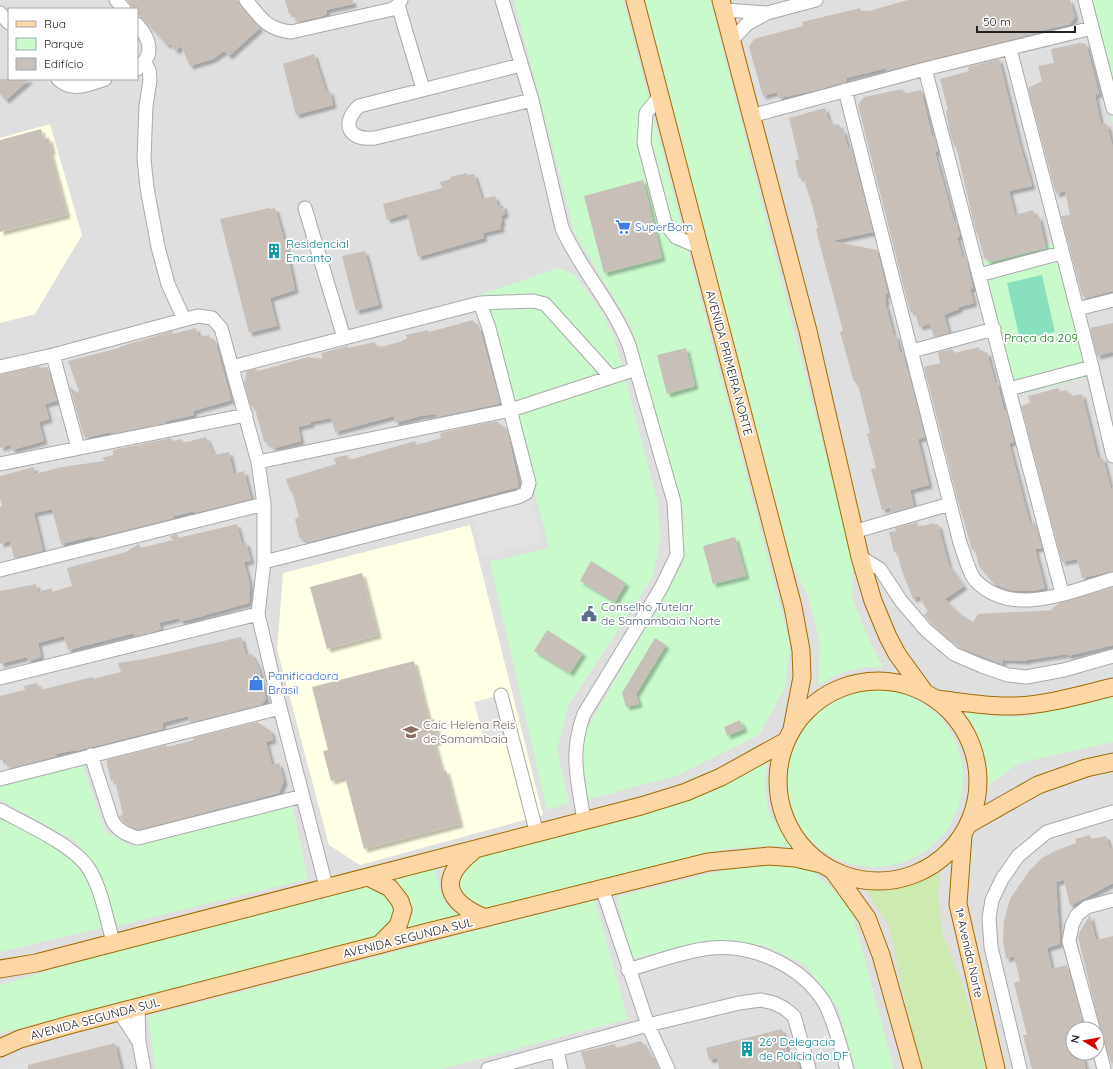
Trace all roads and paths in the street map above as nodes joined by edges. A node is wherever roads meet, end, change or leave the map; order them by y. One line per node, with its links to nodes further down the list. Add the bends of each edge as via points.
1 (116, 0): 9 (street)
2 (246, 0): 7 (street, via 266,24 277,30 290,32 393,8)
3 (502, 0): 17 (street)
4 (635, 0): 24 (main road, AVENIDA PRIMEIRA NORTE)
5 (816, 0): 11 (street)
6 (1085, 0): 14 (street)
7 (400, 3): 22 (street)
8 (722, 5): 11 (street); 15 (main road)
9 (123, 8)
10 (0, 13): 12 (street)
11 (768, 13): 15 (street, via 747,24)
12 (8, 22)
13 (138, 25): 18 (street, via 146,34 149,45 148,55)
14 (1092, 28): 16 (street); 26 (street)
15 (732, 40): 27 (main road)
16 (1010, 49): 19 (street); 30 (street)
17 (521, 65): 22 (street); 25 (street)
18 (141, 66): 35 (street, via 149,70 150,80 146,106 144,159 147,188 158,248 168,284)
19 (925, 69): 23 (street); 31 (street)
20 (59, 80): 21 (street, via 72,87)
21 (101, 80)
22 (423, 89): 25 (street, via 359,106 352,112 349,121 354,136 363,139 375,138)
23 (845, 90): 27 (street); 38 (street)
24 (660, 96): 29 (main road, AVENIDA PRIMEIRA NORTE); 29 (street, via 646,113 644,143 665,224 676,237)
25 (532, 100): 43 (street, via 562,228 570,247 605,297 622,327)
26 (1113, 108)
27 (751, 116): 54 (main road, via 808,331)
28 (305, 208): 37 (street)
29 (699, 247): 67 (main road, AVENIDA PRIMEIRA NORTE, via 793,607 801,650 802,677)
30 (1062, 254): 31 (street); 34 (street)
31 (979, 274): 36 (street)
32 (1113, 300): 34 (street)
33 (480, 303): 37 (street); 44 (street, via 533,301 545,304); 46 (street)
34 (1077, 309): 42 (street)
35 (184, 319): 39 (street); 41 (street, via 205,316 217,322)
36 (994, 329): 38 (street); 45 (street)
37 (344, 338): 41 (street)
38 (912, 351): 53 (street)
39 (54, 355): 40 (street); 48 (street)
40 (0, 367)
41 (232, 367): 47 (street)
42 (1092, 368): 45 (street); 49 (street)
43 (636, 369): 44 (street); 74 (street, via 674,502 677,555 661,588 584,714 577,733 574,758)
44 (611, 377): 46 (street)
45 (1009, 389): 59 (street)
46 (511, 410): 50 (street); 56 (street, via 529,483 526,494 468,512)
47 (246, 416): 48 (street); 50 (street)
48 (78, 448): 51 (street)
49 (1113, 456)
50 (258, 462): 52 (street)
51 (0, 464)
52 (264, 504): 56 (street); 57 (street)
53 (950, 504): 54 (street); 59 (street, via 960,543 976,581 998,596 1016,600 1036,600)
54 (853, 532): 55 (main road)
55 (860, 557): 61 (street, via 880,569 901,601 926,630 954,654 982,666 1008,675 1026,677 1064,670); 65 (main road, via 873,601 888,637 897,654)
56 (264, 562): 60 (street)
57 (0, 570)
58 (1113, 579): 59 (street)
59 (1062, 593)
60 (258, 614): 62 (street); 66 (street)
61 (1113, 656)
62 (0, 678)
63 (1113, 687): 65 (main road, via 1062,700 1014,706 985,705)
64 (501, 695): 76 (street)
65 (930, 695): 67 (main road, via 895,681 865,681 836,689 811,706); 75 (main road, via 961,724 970,739 975,756 978,790 975,807)
66 (280, 708): 68 (street); 71 (street)
67 (789, 735): 74 (main road, via 720,778 686,792); 78 (main road, AVENIDA PRIMEIRA NORTE, via 778,768 778,795 786,822 801,845)
68 (91, 755): 70 (street); 71 (street, via 112,820 116,827 127,835 138,838)
69 (1113, 762): 75 (main road, via 1086,768 1038,785)
70 (0, 779)
71 (303, 796): 80 (street)
72 (0, 810): 84 (street, via 64,846 80,858 97,884)
73 (1113, 812): 103 (street, via 1047,832 1018,856 1002,879 992,900 989,918 991,947)
74 (584, 821): 76 (main road)
75 (966, 829): 78 (main road, AVENIDA SEGUNDA SUL, via 950,851 934,865 895,880 874,882 854,879); 102 (main road, 1ᵃ Avenida Norte, via 958,904)
76 (537, 834): 77 (main road)
77 (474, 850): 79 (main road); 83 (main road, via 456,866 451,887 455,900 470,912)
78 (828, 868): 81 (main road, AVENIDA SEGUNDA SUL, via 795,858 769,856 727,859); 101 (main road, via 867,918 881,955)
79 (368, 877): 80 (main road); 85 (main road, via 390,888 398,897 403,910 398,926)
80 (326, 886): 84 (main road)
81 (602, 888): 83 (main road, AVENIDA SEGUNDA SUL); 87 (street)
82 (1113, 900): 90 (street, via 1087,907 1077,914 1069,941)
83 (484, 918): 85 (main road, AVENIDA SEGUNDA SUL)
84 (113, 941): 86 (main road, via 36,963)
85 (379, 945): 88 (main road, AVENIDA SEGUNDA SUL)
86 (0, 969)
87 (628, 970): 91 (street); 100 (street, via 711,948 744,949 758,953 786,966 809,983 825,1003)
88 (138, 1008): 89 (main road, AVENIDA SEGUNDA SUL); 92 (street)
89 (120, 1013): 92 (street); 93 (main road, AVENIDA SEGUNDA SUL, via 20,1039)
90 (1092, 1021)
91 (648, 1025): 94 (street); 98 (street); 99 (street, via 739,1003 761,1000 774,1003 794,1016)
92 (138, 1042): 95 (street)
93 (0, 1048)
94 (558, 1050): 96 (street); 97 (street)
95 (144, 1069)
96 (488, 1069)
97 (561, 1069)
98 (668, 1069)
99 (809, 1069)
100 (847, 1069)
101 (913, 1069)
102 (996, 1069)
103 (1020, 1069)

